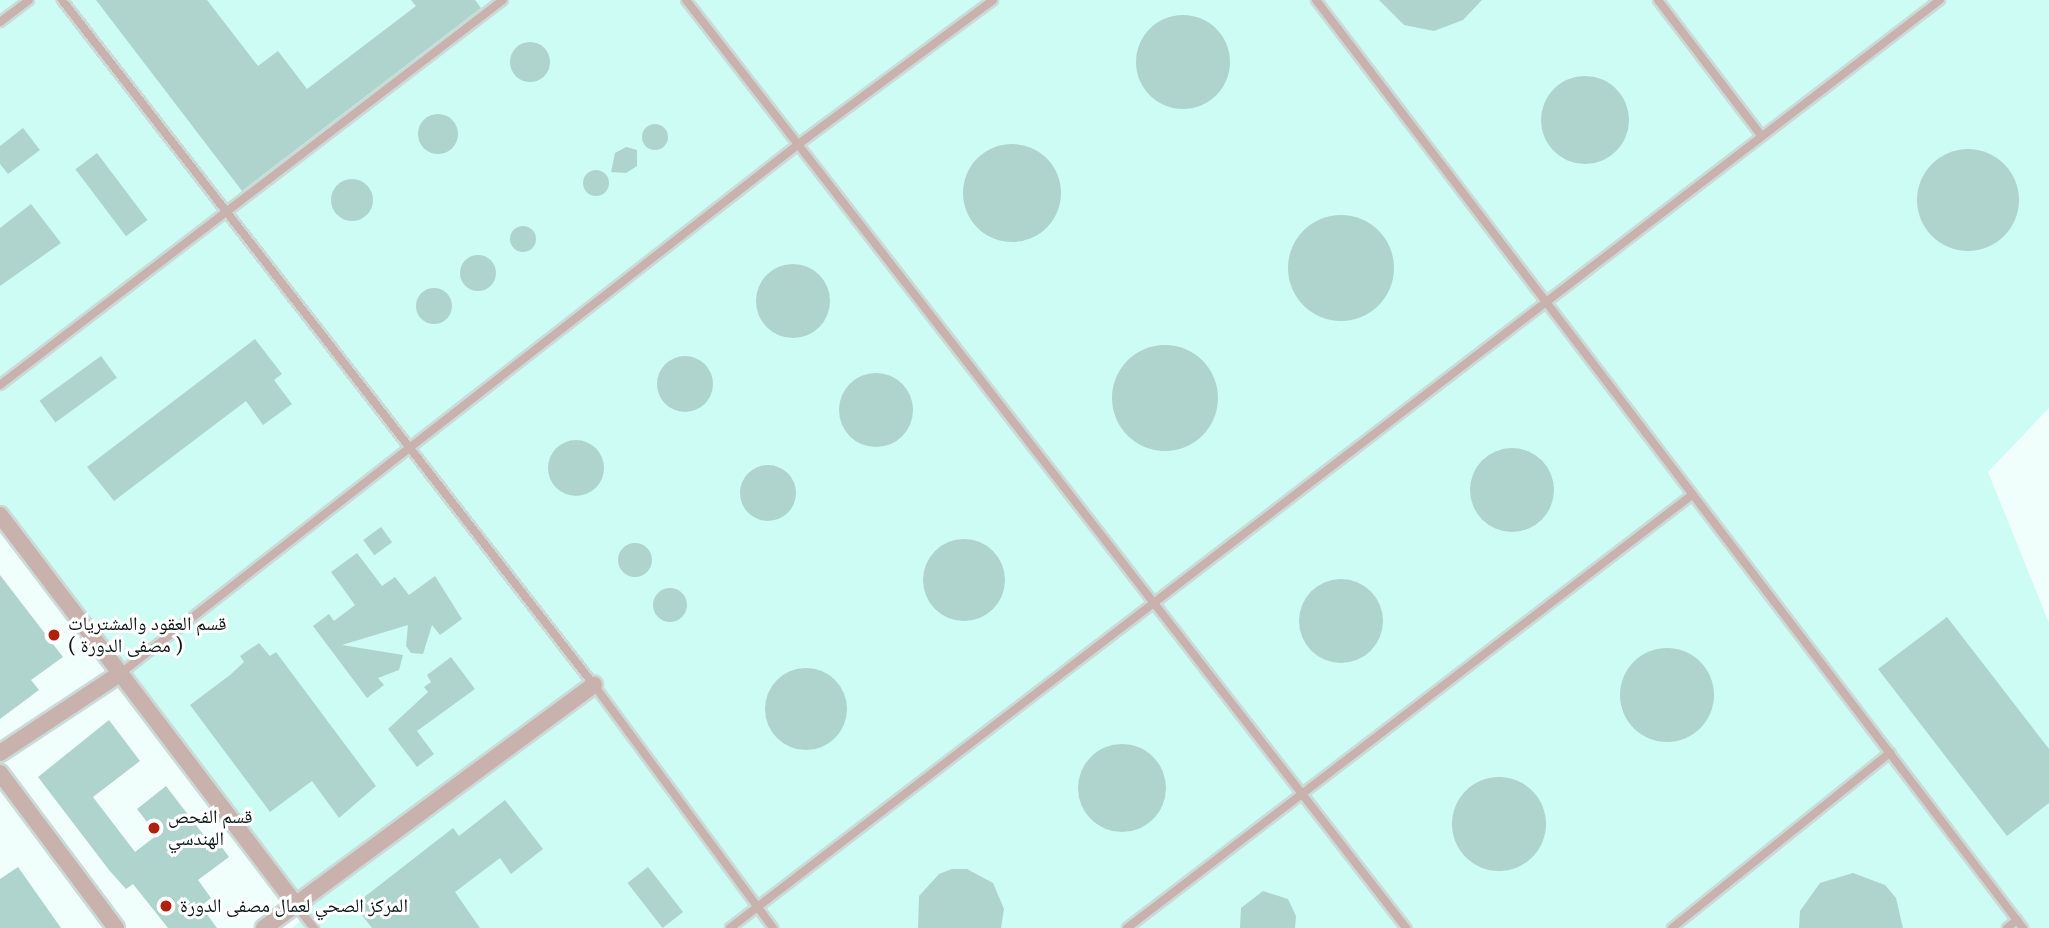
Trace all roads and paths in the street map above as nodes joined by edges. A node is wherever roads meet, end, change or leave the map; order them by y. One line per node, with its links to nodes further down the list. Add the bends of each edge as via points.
1 (29, 0): 9 (lane)
2 (62, 0): 12 (lane)
3 (503, 0): 12 (lane)
4 (686, 0): 11 (lane)
5 (993, 0): 11 (lane)
6 (1316, 0): 13 (lane)
7 (1658, 0): 10 (lane)
8 (1940, 0): 10 (lane)
9 (0, 22)
10 (1761, 135): 13 (lane)
11 (800, 143): 15 (lane); 18 (lane)
12 (225, 213): 14 (lane); 15 (lane)
13 (1546, 303): 16 (lane); 18 (lane)
14 (0, 385)
15 (410, 452): 19 (lane); 20 (lane)
16 (1692, 495): 21 (lane); 24 (lane)
17 (0, 515): 19 (street)
18 (1151, 602): 24 (lane); 26 (lane)
19 (121, 673): 22 (street); 25 (street)
20 (594, 685): 25 (street); 26 (lane)
21 (1890, 753): 27 (lane); 35 (lane)
22 (0, 754)
23 (0, 773): 28 (street)
24 (1302, 795): 33 (lane); 34 (lane)
25 (295, 904): 29 (street); 30 (lane)
26 (757, 906): 31 (lane); 32 (lane)
27 (2017, 920): 36 (lane); 37 (lane)
28 (116, 928)
29 (264, 928)
30 (314, 928)
31 (730, 928)
32 (774, 928)
33 (1127, 928)
34 (1406, 928)
35 (1672, 928)
36 (2007, 928)
37 (2023, 928)

